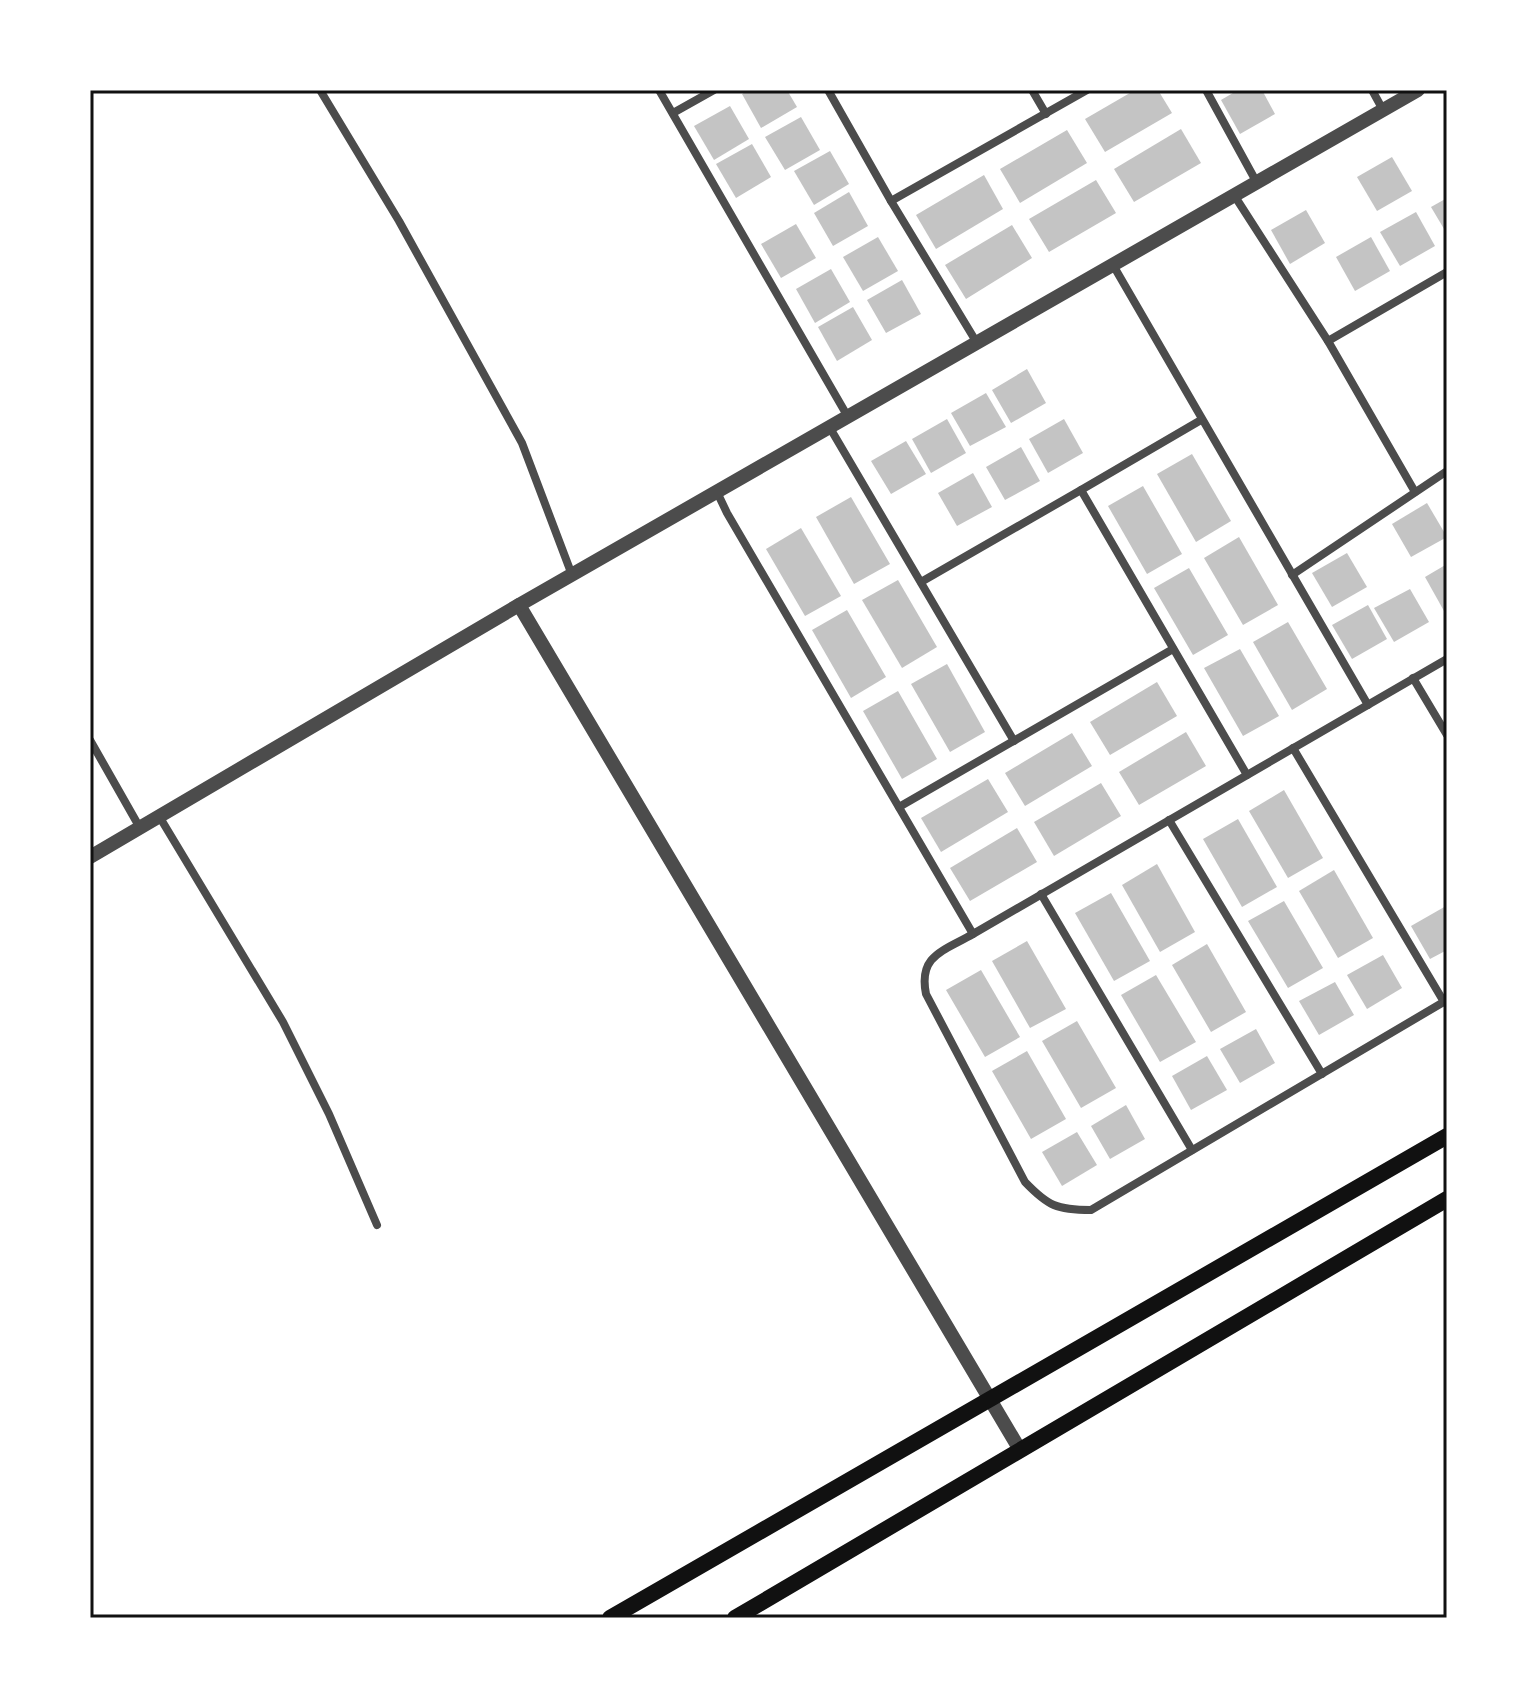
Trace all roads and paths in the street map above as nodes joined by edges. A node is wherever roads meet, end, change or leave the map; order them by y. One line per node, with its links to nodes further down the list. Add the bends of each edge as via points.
1 (320, 90): 27 (street, via 522,443)
2 (659, 90): 11 (street)
3 (714, 90): 11 (street)
4 (828, 90): 15 (street)
5 (1032, 90): 12 (street)
6 (1087, 90): 12 (street)
7 (1206, 90): 13 (street)
8 (1372, 90): 10 (street)
9 (1418, 90): 10 (street)
10 (1383, 110): 13 (street)
11 (673, 113): 20 (street)
12 (1046, 114): 15 (street)
13 (1257, 183): 14 (street)
14 (1234, 195): 16 (street); 18 (street)
15 (891, 201): 19 (street)
16 (1113, 265): 19 (street); 21 (street)
17 (1447, 272): 18 (street)
18 (1328, 341): 26 (street)
19 (977, 343): 20 (street)
20 (848, 417): 22 (street)
21 (1201, 420): 24 (street); 28 (street)
22 (830, 428): 25 (street); 29 (street)
23 (1447, 471): 26 (street)
24 (1081, 490): 29 (street); 31 (street)
25 (717, 492): 27 (street); 40 (street)
26 (1415, 492): 28 (street)
27 (572, 575): 30 (street)
28 (1292, 575): 34 (street)
29 (921, 582): 37 (street)
30 (519, 605): 41 (street); 53 (street)
31 (1173, 649): 37 (street); 39 (street)
32 (1447, 659): 33 (street)
33 (1413, 678): 34 (street); 35 (street)
34 (1368, 705): 38 (street)
35 (1447, 735)
36 (90, 740): 43 (street)
37 (1014, 741): 40 (street)
38 (1293, 748): 39 (street); 47 (street)
39 (1247, 775): 42 (street)
40 (899, 807): 46 (street)
41 (159, 816): 43 (street); 52 (street, via 283,1022)
42 (1169, 820): 45 (street); 48 (street)
43 (140, 828): 44 (street)
44 (90, 857)
45 (1041, 894): 46 (street); 50 (street)
46 (973, 934): 50 (street, via 925,966 926,994 1025,1182 1042,1199 1061,1210 1091,1210)
47 (1446, 1001): 48 (street)
48 (1322, 1074): 50 (street)
49 (1447, 1136): 53 (main road)
50 (1192, 1150)
51 (1447, 1199): 54 (main road)
52 (377, 1225)
53 (988, 1398): 54 (street); 55 (main road)
54 (1020, 1450): 56 (main road)
55 (610, 1618)
56 (735, 1618)

